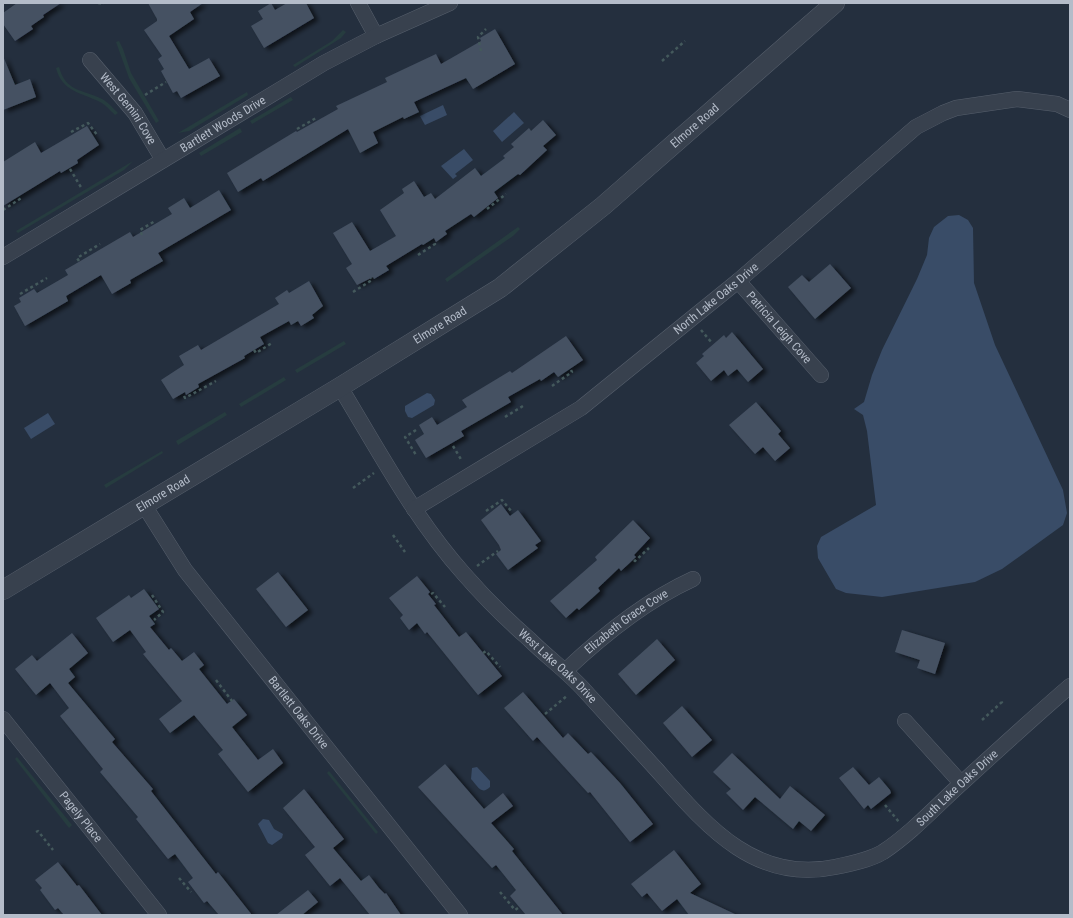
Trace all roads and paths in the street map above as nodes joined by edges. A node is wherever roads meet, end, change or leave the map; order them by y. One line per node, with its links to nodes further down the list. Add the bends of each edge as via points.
1 (98, 3): 5 (path)
2 (358, 3): 7 (street)
3 (450, 3): 7 (street, Bartlett Woods Drive)
4 (835, 3): 46 (street, Elmore Road, via 603,206 534,262 480,302)
5 (104, 4)
6 (486, 29): 9 (path, via 478,37)
7 (376, 36): 19 (street, Bartlett Woods Drive, via 294,81)
8 (685, 41): 11 (path)
9 (481, 51)
10 (90, 60): 19 (street, West Gemini Cove, via 135,113)
11 (662, 61)
12 (166, 82): 13 (path)
13 (145, 95)
14 (1070, 110): 35 (street, North Lake Oaks Drive, via 1057,104 1017,98 956,108 943,113 916,127)
15 (316, 118): 16 (path)
16 (296, 129)
17 (71, 132): 18 (path, via 88,123)
18 (98, 136)
19 (163, 160): 31 (street, Bartlett Woods Drive)
20 (70, 169): 21 (path)
21 (82, 189)
22 (506, 194): 24 (path)
23 (23, 197): 25 (path)
24 (487, 209)
25 (3, 210)
26 (155, 221): 27 (path, via 140,230)
27 (142, 235)
28 (433, 241): 30 (path, via 435,244)
29 (100, 244): 32 (path, via 77,258)
30 (418, 255)
31 (3, 257)
32 (79, 261)
33 (47, 278): 37 (path)
34 (371, 278): 36 (path, via 372,280)
35 (738, 281): 43 (street, Patricia Leigh Cove); 57 (street, North Lake Oaks Drive, via 582,408)
36 (353, 292)
37 (20, 294)
38 (699, 329): 40 (path)
39 (272, 343): 41 (path, via 256,353)
40 (712, 343)
41 (254, 350)
42 (571, 370): 45 (path, via 572,372)
43 (821, 375)
44 (216, 381): 47 (path, via 185,398)
45 (552, 386)
46 (340, 387): 56 (street, Elmore Road); 57 (street, West Lake Oaks Drive)
47 (184, 396)
48 (523, 406): 49 (path)
49 (505, 416)
50 (416, 430): 52 (path, via 405,436)
51 (453, 446): 53 (path)
52 (416, 455)
53 (464, 464)
54 (376, 472): 55 (path)
55 (354, 488)
56 (144, 505): 67 (street, Elmore Road); 95 (street, Bartlett Oaks Drive, via 185,570)
57 (414, 510): 74 (street, West Lake Oaks Drive, via 430,533 503,615)
58 (486, 511): 59 (path, via 502,500)
59 (512, 512)
60 (393, 535): 63 (path)
61 (649, 548): 64 (path, via 635,562)
62 (498, 551): 65 (path)
63 (405, 552)
64 (634, 560)
65 (475, 568)
66 (693, 579): 74 (street, Elizabeth Grace Cove, via 654,600 597,642)
67 (3, 590)
68 (430, 594): 70 (path, via 433,592)
69 (152, 595): 71 (path, via 163,612)
70 (445, 607)
71 (154, 620)
72 (483, 653): 73 (path, via 486,651)
73 (500, 667)
74 (565, 671): 89 (street, West Lake Oaks Drive, via 697,816 723,839 748,855 778,865 809,870)
75 (216, 680): 79 (path)
76 (1070, 686): 84 (street, South Lake Oaks Drive)
77 (569, 694): 80 (path)
78 (1000, 700): 82 (path, via 1002,702)
79 (232, 701)
80 (545, 714)
81 (3, 719): 94 (street, Pagely Place)
82 (982, 720)
83 (905, 721): 84 (street)
84 (961, 783): 89 (street, South Lake Oaks Drive, via 916,826 881,853)
85 (885, 805): 86 (path)
86 (900, 823)
87 (36, 832): 88 (path, via 38,831)
88 (53, 850)
89 (832, 868)
90 (179, 878): 91 (path)
91 (191, 892)
92 (500, 892): 93 (path, via 515,910)
93 (518, 908)
94 (159, 915)
95 (460, 915)

